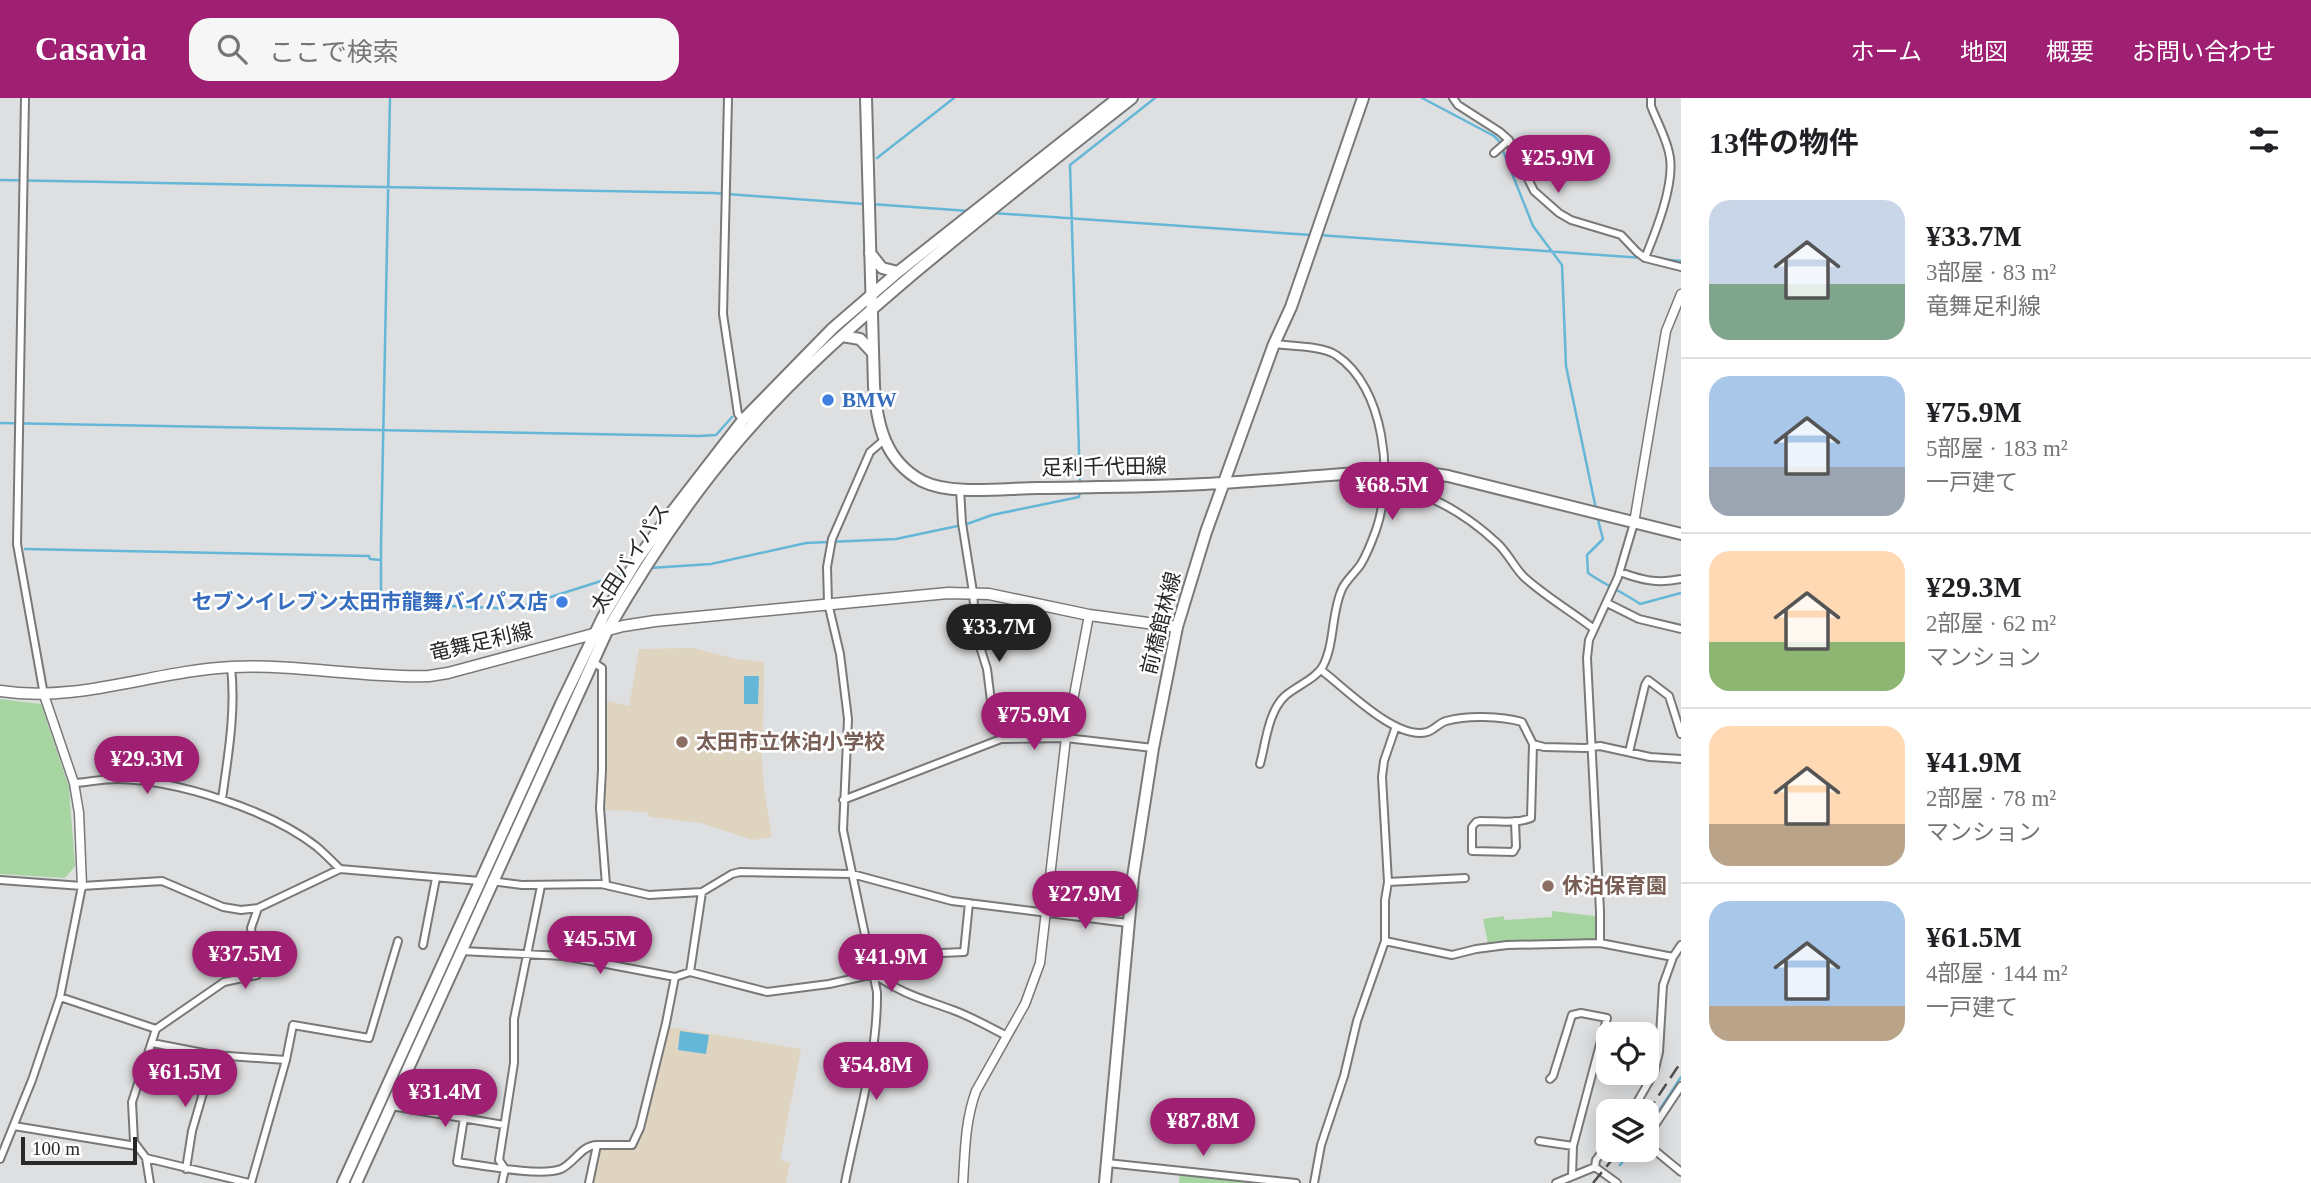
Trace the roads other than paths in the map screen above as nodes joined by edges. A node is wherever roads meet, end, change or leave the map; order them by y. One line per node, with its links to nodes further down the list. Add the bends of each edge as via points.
1 (25, 98): 43 (street, via 17,544)
2 (727, 98): 21 (street, via 723,314 738,414)
3 (866, 98): 11 (main road, 足利千代田線)
4 (1118, 98): 14 (main road, 太田バイパス)
5 (1132, 98): 17 (main road, 太田バイパス)
6 (1363, 98): 19 (main road, 前橋館林線)
7 (1453, 98): 9 (street, via 1500,132)
8 (1651, 98): 12 (street, via 1671,168 1660,220)
9 (1506, 142): 10 (street); 12 (street, via 1518,156 1530,185 1548,204 1571,220 1621,235)
10 (1495, 151)
11 (870, 253): 14 (main road, via 882,268); 15 (main road, 足利千代田線)
12 (1645, 258): 13 (street)
13 (1681, 267)
14 (898, 272): 15 (main road, 太田バイパス)
15 (871, 294): 17 (main road, 足利千代田線); 21 (main road, 太田バイパス)
16 (1681, 294): 27 (street, via 1667,331)
17 (872, 309): 18 (main road, 太田バイパス); 20 (main road, 足利千代田線)
18 (842, 335): 20 (main road, via 860,339); 38 (main road, 太田バイパス, via 730,450)
19 (1274, 344): 23 (street, via 1334,353 1360,378 1371,397); 24 (main road, 前橋館林線)
20 (873, 353): 22 (main road, 足利千代田線, via 876,413)
21 (743, 420): 38 (main road, 太田バイパス, via 637,560)
22 (884, 440): 26 (main road, 足利千代田線, via 894,457 924,482); 32 (street, via 870,452 832,539)
23 (1385, 471): 24 (main road, 足利千代田線); 25 (street); 27 (main road, 足利千代田線, via 1448,476)
24 (1223, 483): 26 (main road, 足利千代田線); 35 (main road, 前橋館林線)
25 (1384, 483): 36 (street, via 1408,488 1467,517 1498,544 1527,579); 41 (street, via 1376,529 1360,565 1342,589)
26 (960, 489): 31 (street)
27 (1634, 523): 28 (main road, 足利千代田線); 29 (street)
28 (1681, 534)
29 (1620, 572): 30 (street, via 1644,581); 33 (street)
30 (1681, 579)
31 (973, 592): 32 (main road, 竜舞足利線); 34 (main road, 竜舞足利線); 47 (street, via 976,634)
32 (828, 603): 38 (main road, 竜舞足利線, via 663,620); 56 (street, via 848,719)
33 (1607, 603): 36 (street); 37 (street, via 1639,619)
34 (1089, 615): 35 (main road, 竜舞足利線); 46 (street)
35 (1177, 627): 50 (main road, 前橋館林線)
36 (1594, 629): 49 (street, via 1587,658)
37 (1681, 629)
38 (601, 632): 39 (main road, 太田バイパス); 40 (main road, 竜舞足利線, via 429,676); 63 (main road, 太田バイパス, via 561,704)
39 (593, 662): 64 (main road, 太田バイパス); 66 (street, via 602,668 600,808)
40 (230, 667): 43 (main road, 竜舞足利線); 55 (street, via 232,700)
41 (1321, 670): 44 (street); 53 (street, via 1284,697 1274,711)
42 (0, 691): 43 (main road, 竜舞足利線)
43 (44, 695): 54 (street)
44 (1396, 726): 48 (street, via 1428,732 1448,720 1503,717 1522,722); 65 (street, via 1382,777)
45 (1681, 734): 51 (street, via 1669,696 1648,680)
46 (1066, 738): 47 (street); 50 (street); 72 (street)
47 (1001, 739): 56 (street)
48 (1533, 744): 49 (street); 57 (street, via 1531,818)
49 (1592, 746): 51 (street); 76 (street)
50 (1153, 748): 73 (main road, 前橋館林線)
51 (1629, 752): 52 (street)
52 (1681, 759)
53 (1260, 764)
54 (74, 783): 55 (street, via 117,779 157,783); 67 (street)
55 (222, 799): 58 (street, via 294,832)
56 (843, 800): 59 (street, via 843,830)
57 (1515, 821): 57 (street, via 1476,822 1472,851 1513,852)
58 (341, 869): 60 (street); 71 (street)
59 (852, 874): 69 (street, via 740,872); 70 (street); 83 (street)
60 (436, 878): 63 (street); 77 (street)
61 (1465, 878): 65 (street)
62 (0, 880): 67 (street)
63 (479, 881): 64 (street); 116 (main road, 太田バイパス)
64 (491, 881): 68 (street); 79 (main road, 太田バイパス)
65 (1388, 882): 75 (street)
66 (606, 885): 68 (street); 69 (street, via 649,895)
67 (82, 886): 71 (street, via 162,881 223,907); 85 (street)
68 (541, 886): 80 (street)
69 (702, 892): 82 (street)
70 (969, 903): 72 (street); 83 (street, via 964,952 919,954)
71 (258, 908): 86 (street, via 251,928 257,975 224,982)
72 (1046, 912): 73 (street); 87 (street, via 1035,981)
73 (1128, 923): 107 (main road, 前橋館林線)
74 (398, 941): 90 (street, via 369,1038 293,1025)
75 (1385, 941): 76 (street, via 1452,955 1507,945); 124 (street, via 1357,1021)
76 (1600, 943): 81 (street)
77 (423, 945)
78 (1681, 946): 81 (street)
79 (461, 951): 80 (street); 94 (main road, 太田バイパス)
80 (527, 956): 84 (street, via 564,956); 97 (street, via 514,1019 514,1063)
81 (1673, 957): 93 (street, via 1663,985 1657,1061)
82 (690, 972): 83 (street, via 767,992); 84 (street)
83 (874, 974): 87 (street, via 923,1002 954,1010); 120 (street, via 877,1016)
84 (675, 976): 100 (street, via 640,1128 632,1144)
85 (60, 997): 86 (street); 98 (street)
86 (156, 1028): 88 (street)
87 (1007, 1036): 121 (street, via 970,1106)
88 (152, 1043): 89 (street); 101 (street, via 132,1102)
89 (214, 1055): 90 (street); 109 (street)
90 (286, 1060): 115 (street)
91 (1550, 1079): 102 (street, via 1572,1015 1607,1018)
92 (1681, 1086): 96 (street)
93 (1640, 1099)
94 (390, 1106): 95 (street); 117 (main road, 太田バイパス)
95 (464, 1118): 97 (street); 110 (street, via 457,1162)
96 (1659, 1120)
97 (504, 1125): 110 (street, via 499,1160)
98 (14, 1126): 101 (street); 105 (street)
99 (1539, 1141): 102 (street)
100 (597, 1145): 110 (street, via 590,1145 563,1168 552,1171); 119 (street)
101 (136, 1146): 104 (street)
102 (1573, 1146): 112 (street)
103 (1659, 1154): 111 (street)
104 (146, 1158): 109 (street); 114 (street)
105 (0, 1159)
106 (1596, 1160): 108 (street)
107 (1107, 1163): 122 (main road, 前橋館林線); 123 (street)
108 (1595, 1167): 112 (street); 113 (street)
109 (186, 1169): 115 (street)
110 (505, 1169): 118 (street)
111 (1681, 1171)
112 (1572, 1176): 125 (street)
113 (1614, 1182)
114 (150, 1183)
115 (247, 1183)
116 (343, 1183)
117 (356, 1183)
118 (502, 1183)
119 (589, 1183)
120 (845, 1183)
121 (963, 1183)
122 (1105, 1183)
123 (1296, 1183)
124 (1314, 1183)
125 (1556, 1183)

